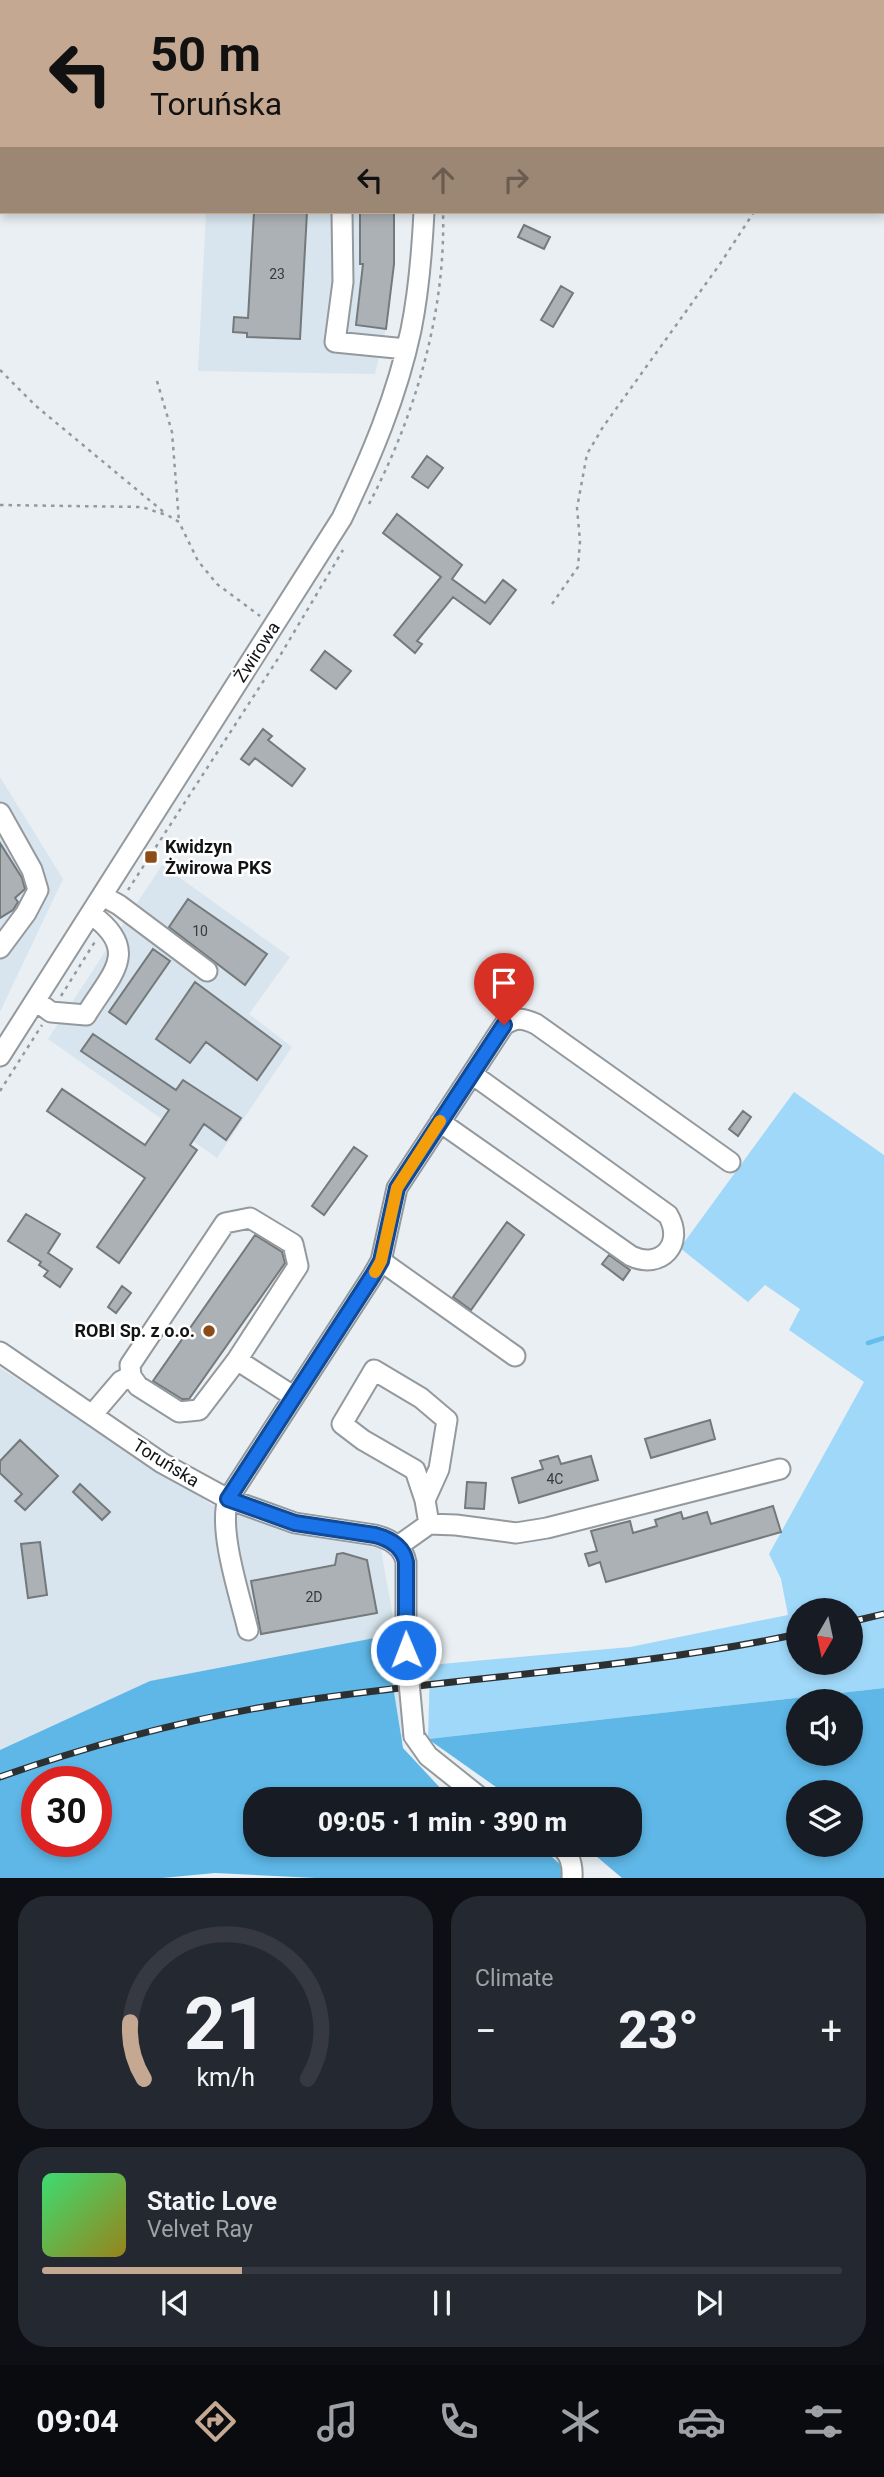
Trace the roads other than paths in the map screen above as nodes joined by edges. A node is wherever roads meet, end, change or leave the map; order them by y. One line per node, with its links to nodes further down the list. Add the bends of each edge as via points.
1 (342, 214): 3 (street, via 343,282 335,342)
2 (424, 214): 3 (street, Żwirowa, via 421,264)
3 (406, 349): 5 (street, Żwirowa, via 371,458 342,518)
4 (0, 813): 7 (street, via 38,890)
5 (103, 896): 6 (street, Żwirowa); 8 (street)
6 (91, 914): 9 (street, Żwirowa); 9 (street, via 118,939 120,959 86,1015 51,1012)
7 (0, 948)
8 (207, 971)
9 (36, 1001): 10 (street, Żwirowa)
10 (0, 1056)
11 (472, 1074): 12 (street); 12 (street, via 668,1215 674,1225 674,1241 654,1261 631,1256); 13 (street, via 504,1025 523,1018)
12 (440, 1122): 14 (street, via 397,1188)
13 (730, 1162)
14 (381, 1261): 16 (street); 19 (street)
15 (0, 1352): 20 (street, Toruńska)
16 (515, 1356)
17 (237, 1360): 18 (street, via 199,1410 190,1413 178,1412 138,1386); 18 (street, via 298,1266 293,1244 250,1218 225,1223 130,1365); 19 (street)
18 (131, 1376): 20 (street, via 121,1381)
19 (293, 1396): 22 (street)
20 (92, 1415): 22 (street, Toruńska, via 162,1463)
21 (780, 1469): 24 (street, via 516,1533)
22 (228, 1499): 25 (street, Toruńska, via 295,1523 375,1535); 26 (street, via 225,1528)
23 (425, 1500): 23 (street, via 415,1470 342,1424 374,1370 447,1420 439,1469); 24 (street)
24 (429, 1524): 25 (street)
25 (398, 1546): 27 (street, bridge, via 406,1562 406,1650 414,1736 428,1756)
26 (248, 1630)
27 (467, 1787)

